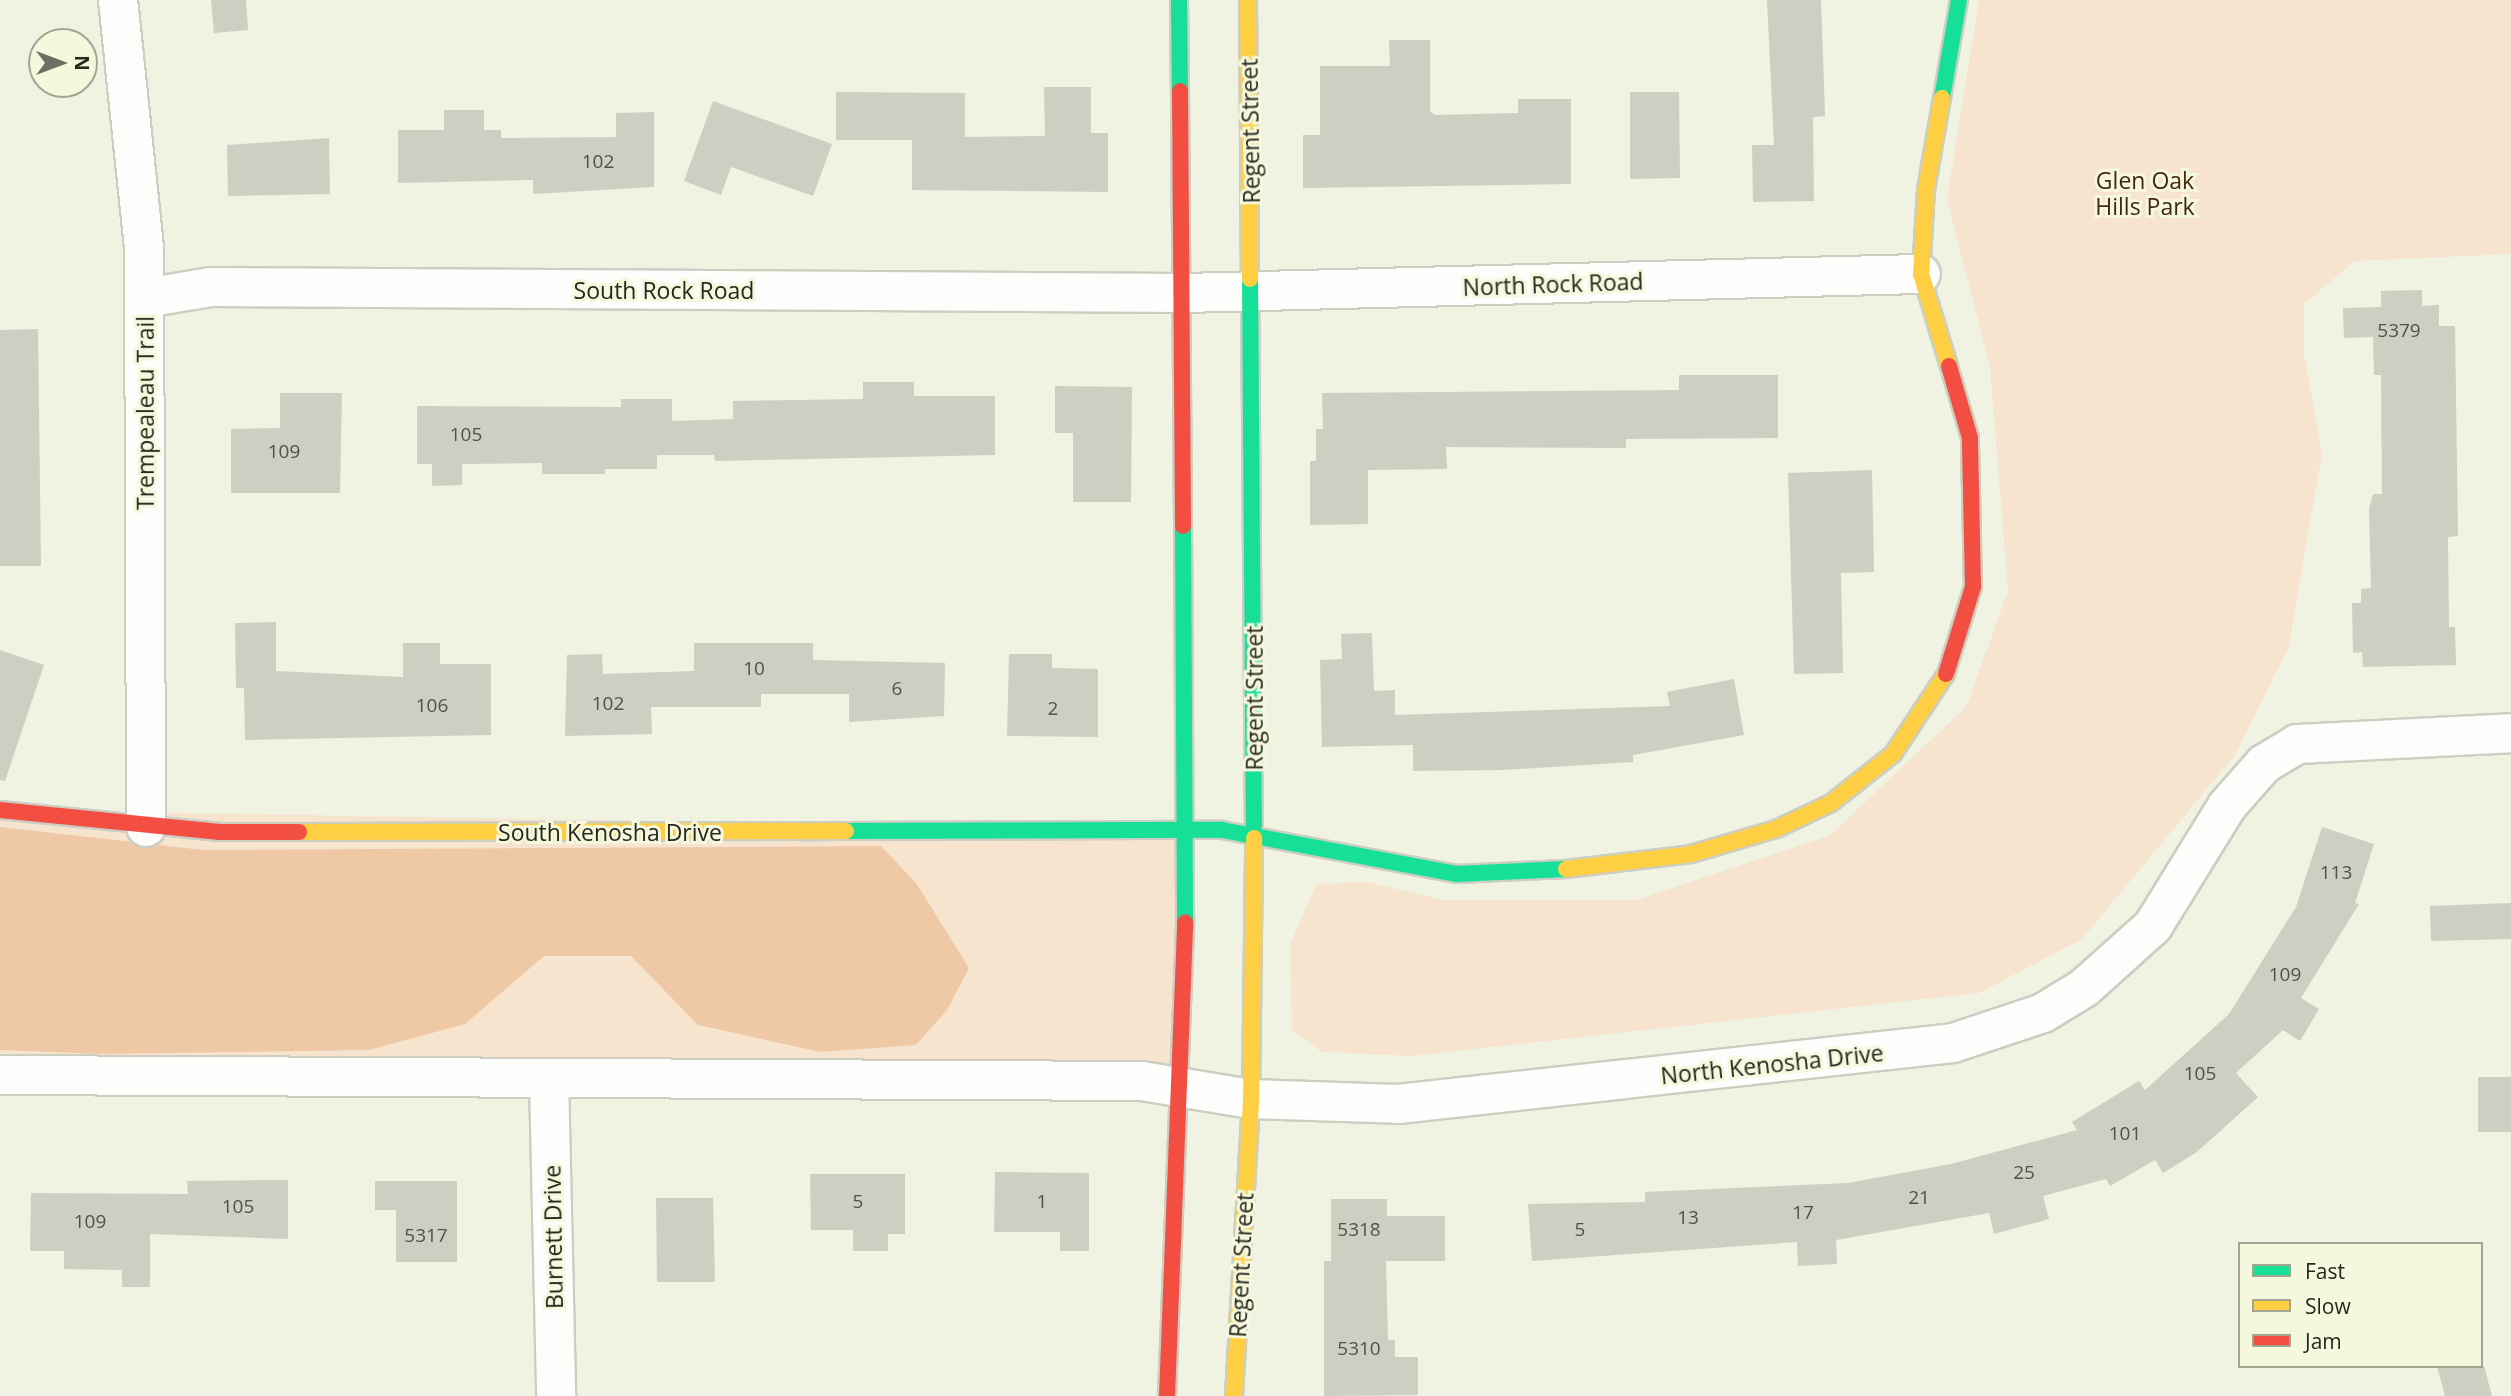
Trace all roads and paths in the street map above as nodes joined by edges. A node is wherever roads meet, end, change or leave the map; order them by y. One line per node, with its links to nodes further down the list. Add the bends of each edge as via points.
1 (118, 0): 8 (street, Trempealeau Trail)
2 (1179, 0): 7 (street)
3 (1248, 0): 6 (street, Regent Street)
4 (1959, 0): 5 (street, via 1926,190)
5 (1921, 274): 6 (street, North Rock Road); 13 (street, via 1970,438 1976,543 1973,587 1952,663 1893,754 1831,803 1776,829 1691,853 1612,867 1456,874)
6 (1252, 292): 7 (street, North Rock Road); 13 (street, Regent Street)
7 (1184, 293): 8 (street, South Rock Road, via 211,287); 12 (street)
8 (145, 298): 11 (street, Trempealeau Trail)
9 (2511, 733): 17 (street, North Kenosha Drive, via 2322,739 2297,744 2249,781 2227,806 2152,926 2084,988 2008,1027 1940,1045 1470,1099 1328,1104)
10 (0, 810): 11 (street, South Kenosha Drive)
11 (146, 827): 12 (street, South Kenosha Drive, via 234,832)
12 (1186, 830): 13 (street, South Kenosha Drive); 16 (street)
13 (1253, 834): 17 (street, Regent Street)
14 (0, 1075): 15 (street)
15 (549, 1079): 16 (street, via 1142,1081); 18 (street, Burnett Drive)
16 (1182, 1087): 17 (street, North Kenosha Drive); 19 (street)
17 (1251, 1099): 20 (street, Regent Street)
18 (556, 1396)
19 (1167, 1396)
20 (1234, 1396)

